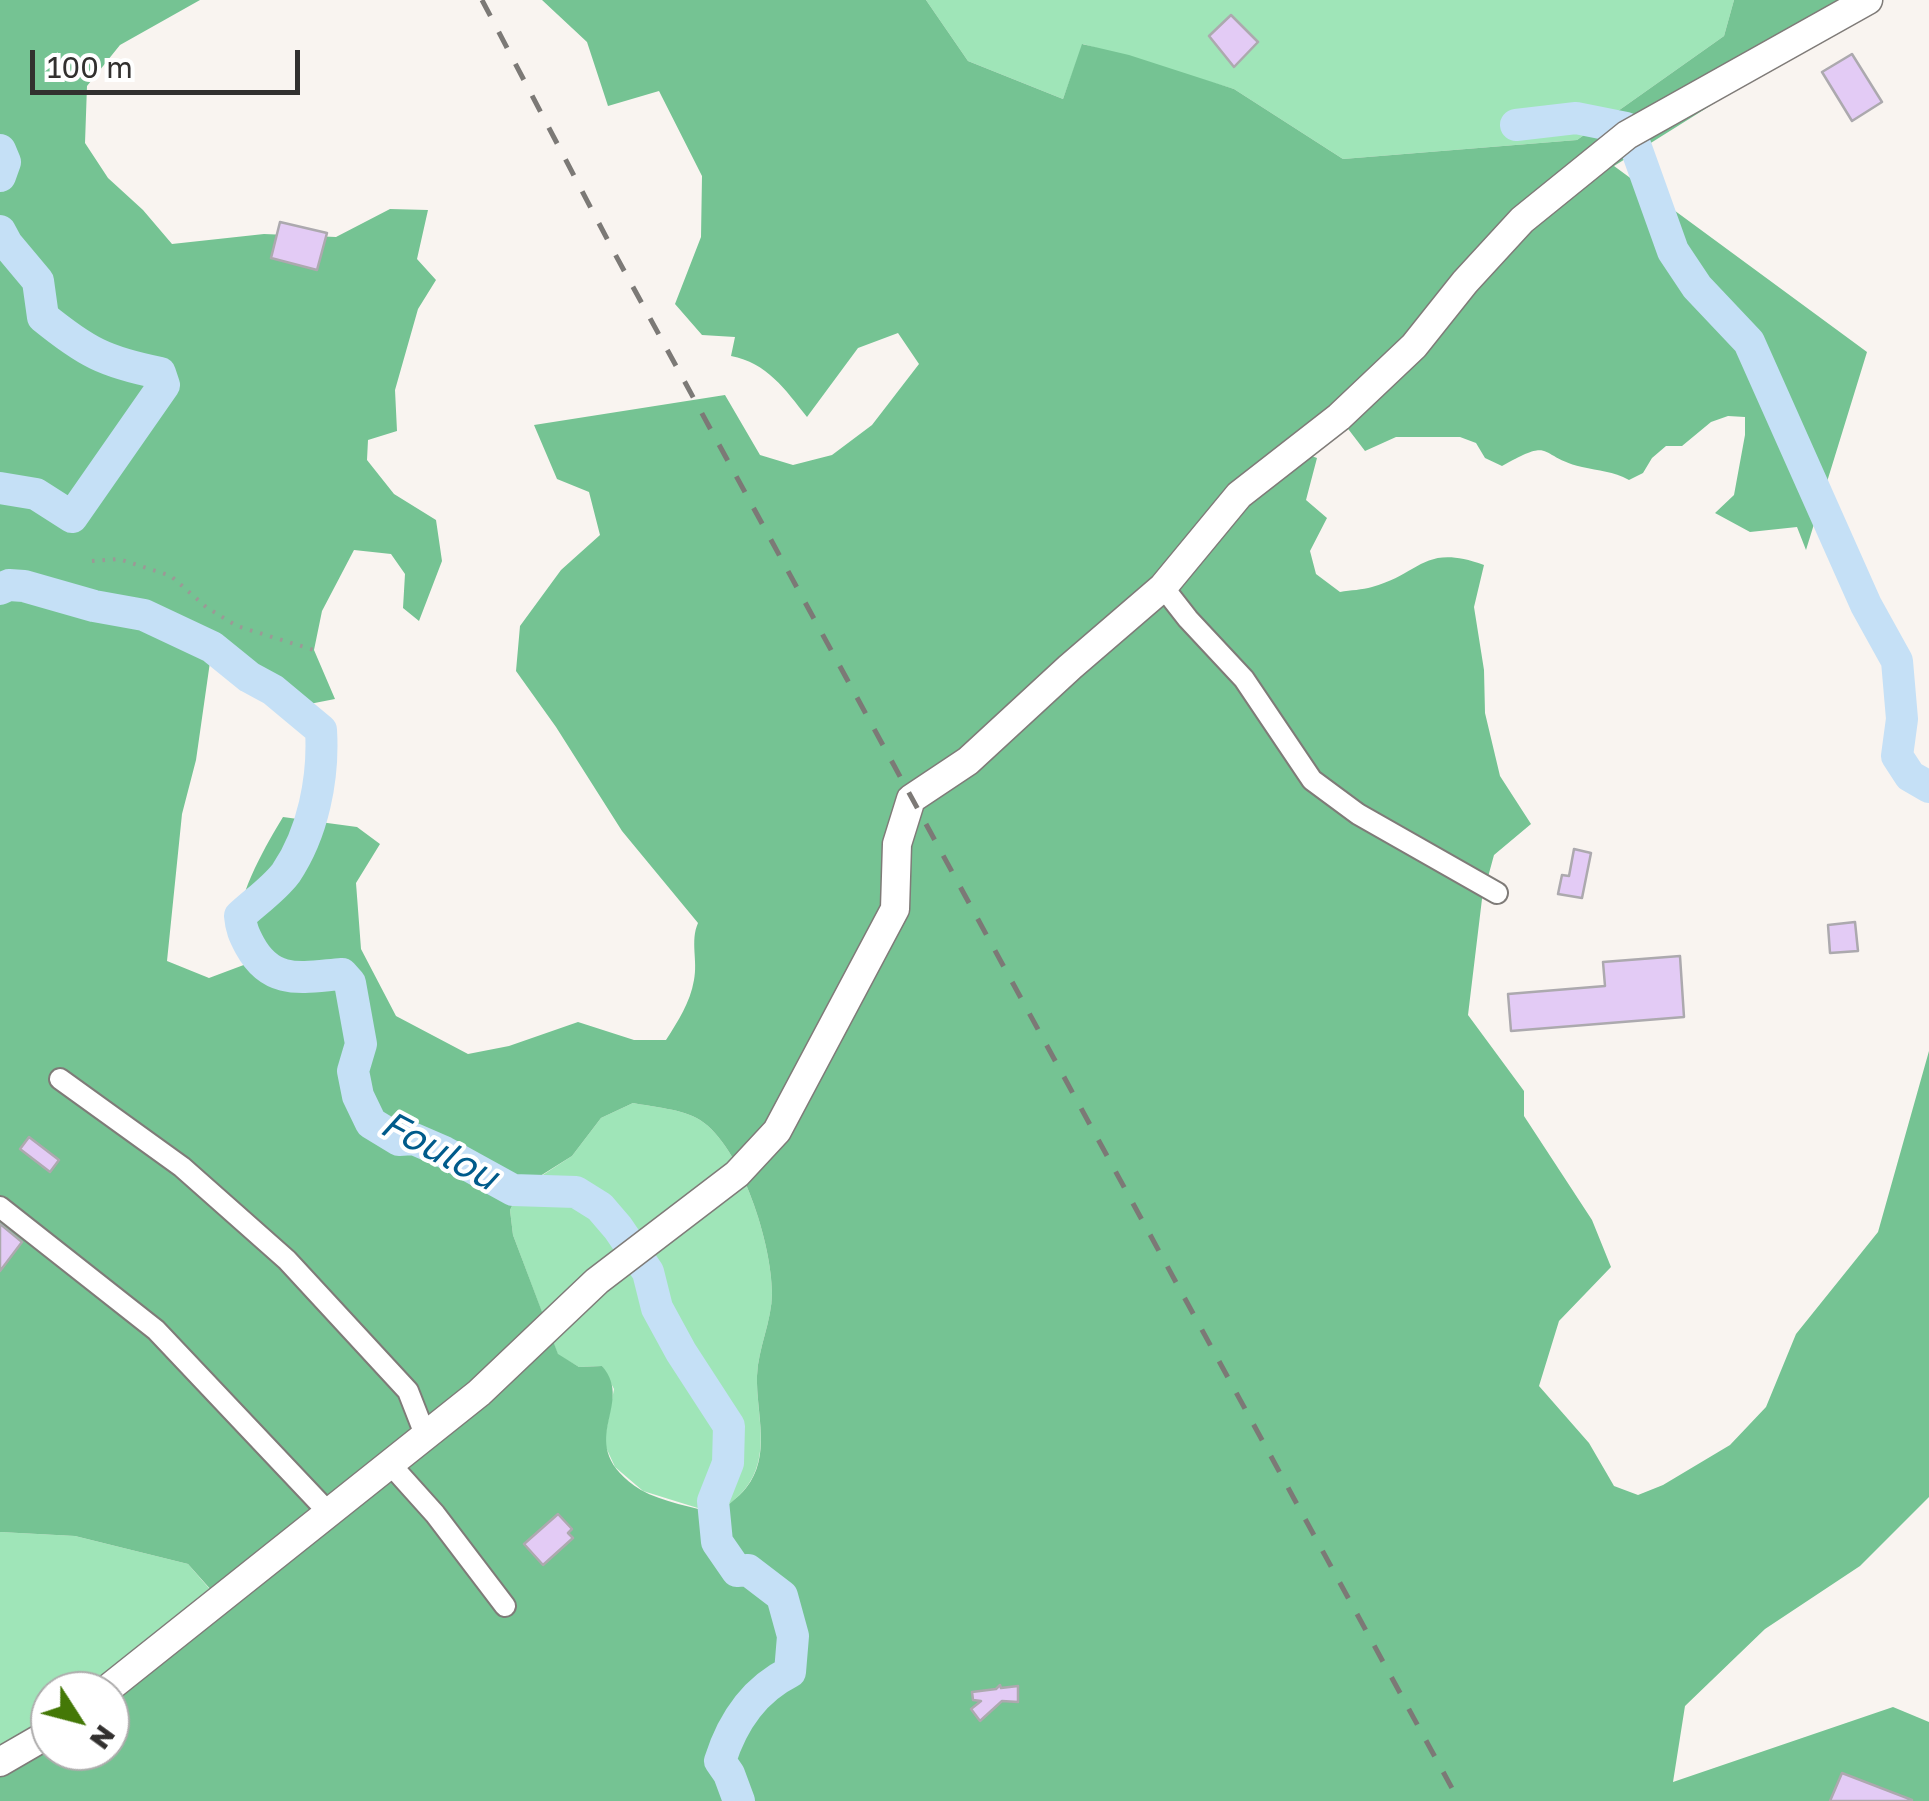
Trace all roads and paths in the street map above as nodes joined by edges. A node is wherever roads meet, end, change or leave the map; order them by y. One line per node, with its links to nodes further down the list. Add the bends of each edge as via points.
1 (1868, 0): 3 (street, via 1628,135 1522,220 1414,346 1340,417 1239,495)
2 (92, 561): 4 (path, via 119,559 171,576 237,626)
3 (1164, 587): 5 (street, via 1244,679 1312,780); 8 (street, via 968,761 911,799 897,844 895,909 777,1131 737,1174 597,1282)
4 (314, 650)
5 (1498, 894)
6 (60, 1079): 8 (street, via 182,1167 287,1260 408,1392)
7 (0, 1207): 10 (street, via 156,1330)
8 (426, 1437): 9 (street)
9 (392, 1465): 10 (street); 11 (street)
10 (330, 1514): 12 (street)
11 (505, 1606)
12 (130, 1671)
13 (30, 1745): 14 (street)
14 (0, 1762)

